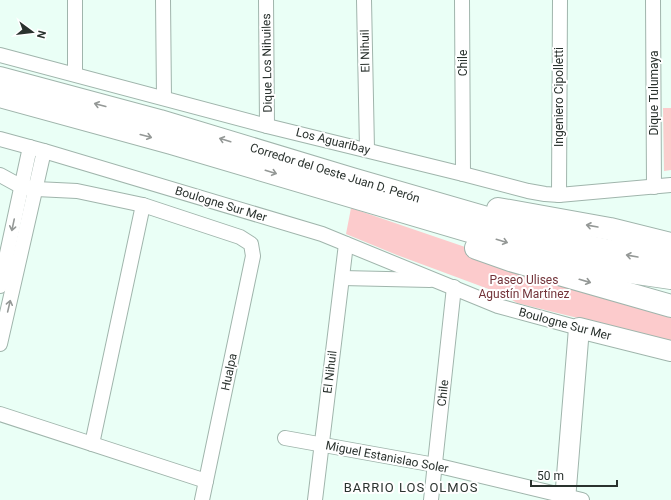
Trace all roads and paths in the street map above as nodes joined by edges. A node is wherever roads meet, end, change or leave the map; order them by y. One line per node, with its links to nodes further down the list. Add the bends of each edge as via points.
1 (75, 0): 9 (street)
2 (163, 0): 12 (street)
3 (266, 0): 15 (street, Dique Los Nihuiles)
4 (364, 0): 18 (street, El Nihuil)
5 (462, 0): 21 (street, Chile)
6 (560, 0): 26 (street, Ingeniero Cipolletti)
7 (653, 0): 23 (street, Dique Tulumaya)
8 (0, 55): 9 (street, Los Aguaribay)
9 (75, 74): 12 (street, Los Aguaribay)
10 (0, 78): 25 (highway, Corredor del Oeste Juan D. Perón, one-way to 10, via 160,121)
11 (0, 96): 14 (highway, Corredor del Oeste Juan D. Perón)
12 (164, 98): 15 (street, Los Aguaribay)
13 (0, 103): 14 (highway)
14 (32, 105): 25 (highway, Corredor del Oeste Juan D. Perón, one-way to 25)
15 (267, 126): 18 (street, Los Aguaribay)
16 (0, 139): 17 (street, Boulogne Sur Mer)
17 (30, 147): 19 (street, Boulogne Sur Mer); 24 (street)
18 (367, 149): 21 (street, Los Aguaribay)
19 (44, 150): 24 (street); 28 (street, Boulogne Sur Mer, via 322,234)
20 (0, 174): 24 (street)
21 (464, 174): 26 (street, Los Aguaribay, via 528,191)
22 (671, 185): 23 (street, Los Aguaribay)
23 (654, 187): 26 (street, Los Aguaribay)
24 (29, 188): 27 (street, via 77,191); 34 (street, one-way to 34); 38 (street, one-way to 24)
25 (352, 188): 29 (highway, one-way to 25, via 610,229 471,202); 30 (highway, Corredor del Oeste Juan D. Perón, one-way to 25, via 580,246); 32 (highway, Corredor del Oeste Juan D. Perón, one-way to 32, via 544,254 610,269); 36 (highway, one-way to 36, via 431,231 510,260)
26 (559, 195)
27 (143, 205): 42 (street); 45 (street, Hualpa, via 240,237 251,244 253,256)
28 (346, 244): 31 (street, El Nihuil); 33 (street, Boulogne Sur Mer)
29 (671, 244)
30 (671, 261)
31 (342, 278): 33 (street, Boulogne Sur Mer); 43 (street, El Nihuil)
32 (671, 278)
33 (438, 280): 35 (street, Boulogne Sur Mer)
34 (0, 286)
35 (454, 287): 37 (street, Boulogne Sur Mer, via 506,308); 44 (street, Chile)
36 (671, 306)
37 (579, 328): 39 (street, Boulogne Sur Mer); 46 (street)
38 (0, 344)
39 (671, 351)
40 (0, 414): 42 (street)
41 (285, 438): 43 (street, Miguel Estanislao Soler)
42 (92, 444): 45 (street)
43 (321, 445): 44 (street, Miguel Estanislao Soler); 48 (street, El Nihuil)
44 (435, 465): 46 (street, Miguel Estanislao Soler); 49 (street, Chile)
45 (206, 482): 47 (street, Hualpa)
46 (571, 499)
47 (202, 500)
48 (315, 500)
49 (431, 500)

